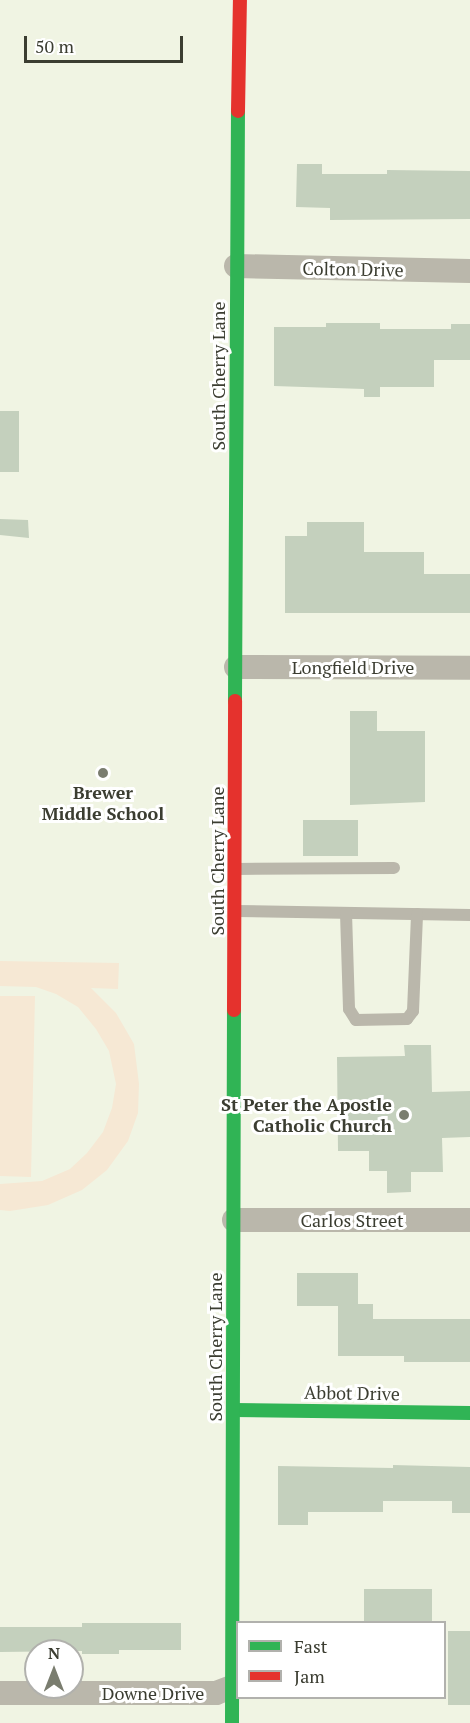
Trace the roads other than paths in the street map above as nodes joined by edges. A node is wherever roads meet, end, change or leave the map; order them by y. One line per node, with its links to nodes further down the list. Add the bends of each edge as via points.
1 (240, 0): 2 (street, South Cherry Lane)
2 (236, 266): 3 (street, Colton Drive); 4 (street, South Cherry Lane)
3 (470, 271)
4 (236, 667): 5 (street, Longfield Drive); 7 (street, South Cherry Lane)
5 (470, 668)
6 (394, 868): 7 (lane)
7 (235, 870): 8 (street, South Cherry Lane)
8 (235, 911): 9 (lane); 12 (street, South Cherry Lane)
9 (346, 913): 10 (lane); 10 (lane, via 349,1009 356,1020 407,1018 414,1011)
10 (417, 914): 11 (lane)
11 (470, 915)
12 (234, 1220): 13 (street, Carlos Street); 14 (street, South Cherry Lane)
13 (470, 1220)
14 (233, 1410): 15 (street, Abbot Drive); 16 (street, South Cherry Lane)
15 (470, 1413)
16 (232, 1687): 17 (street, Downe Drive, via 216,1693); 18 (street, South Cherry Lane)
17 (0, 1693)
18 (232, 1723)

